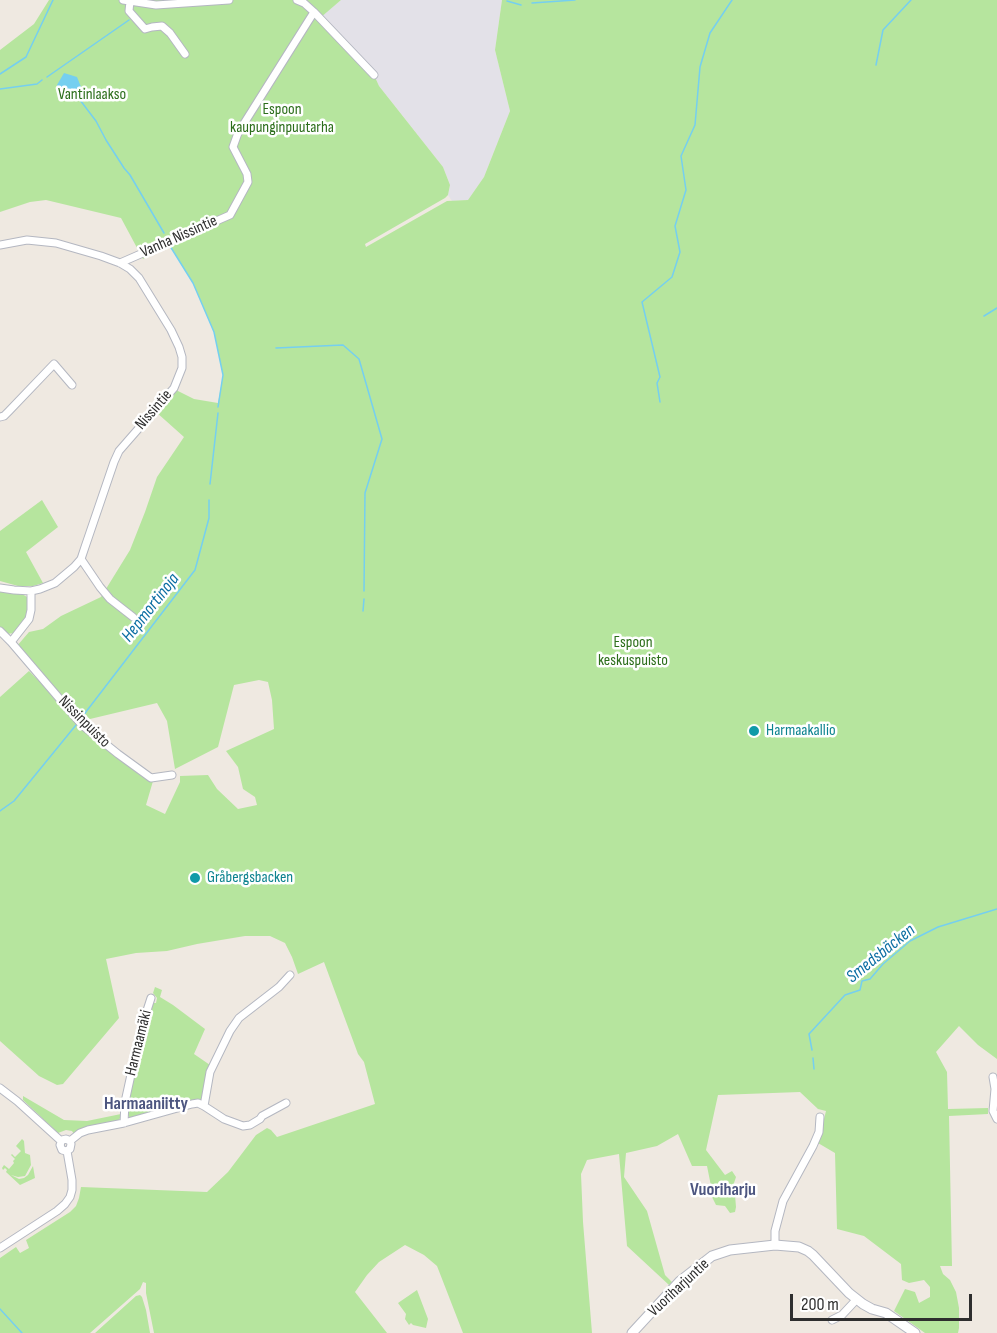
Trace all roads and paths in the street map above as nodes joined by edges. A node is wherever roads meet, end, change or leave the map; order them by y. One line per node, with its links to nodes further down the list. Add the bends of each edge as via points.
1 (229, 0): 3 (street, via 156,5)
2 (297, 0): 4 (street)
3 (126, 1): 5 (street, via 129,11 145,29 162,26)
4 (314, 12): 6 (street); 8 (street, Vanha Nissintie, via 238,133 233,147 249,182 230,214)
5 (185, 54)
6 (374, 75)
7 (0, 245): 8 (street, Nissintie, via 27,240 56,243)
8 (120, 263): 11 (street, Nissintie, via 139,278 161,312 179,347 182,368 174,388 119,452)
9 (72, 385): 10 (street, via 54,363)
10 (0, 417)
11 (81, 558): 13 (street, Nissintie, via 65,576); 14 (street, via 110,599)
12 (0, 588): 13 (street)
13 (31, 591): 16 (street, via 29,619)
14 (133, 617)
15 (0, 631): 16 (street, Nissinpuisto)
16 (11, 642): 17 (street, Nissinpuisto, via 82,724 109,747 151,778)
17 (172, 775)
18 (290, 975): 23 (street, via 239,1018 230,1031 210,1072)
19 (151, 998): 26 (street, Harmaamäki, via 125,1102)
20 (993, 1077): 25 (street, via 993,1111)
21 (0, 1088): 27 (street)
22 (286, 1103): 23 (street, via 243,1126)
23 (204, 1106): 26 (street, via 192,1104)
24 (820, 1117): 30 (street, via 813,1146 783,1201)
25 (997, 1119)
26 (124, 1123): 28 (street, via 88,1130)
27 (61, 1141): 28 (street); 29 (street, via 60,1148)
28 (70, 1141): 29 (street)
29 (67, 1150): 31 (street, via 70,1197 57,1211)
30 (775, 1245): 32 (street, Vuoriharjuntie, via 808,1251); 34 (street, Vuoriharjuntie, via 712,1256 680,1281)
31 (0, 1248)
32 (857, 1299): 33 (street); 35 (street, Vuoriharjuntie)
33 (832, 1320)
34 (632, 1333)
35 (915, 1333)

